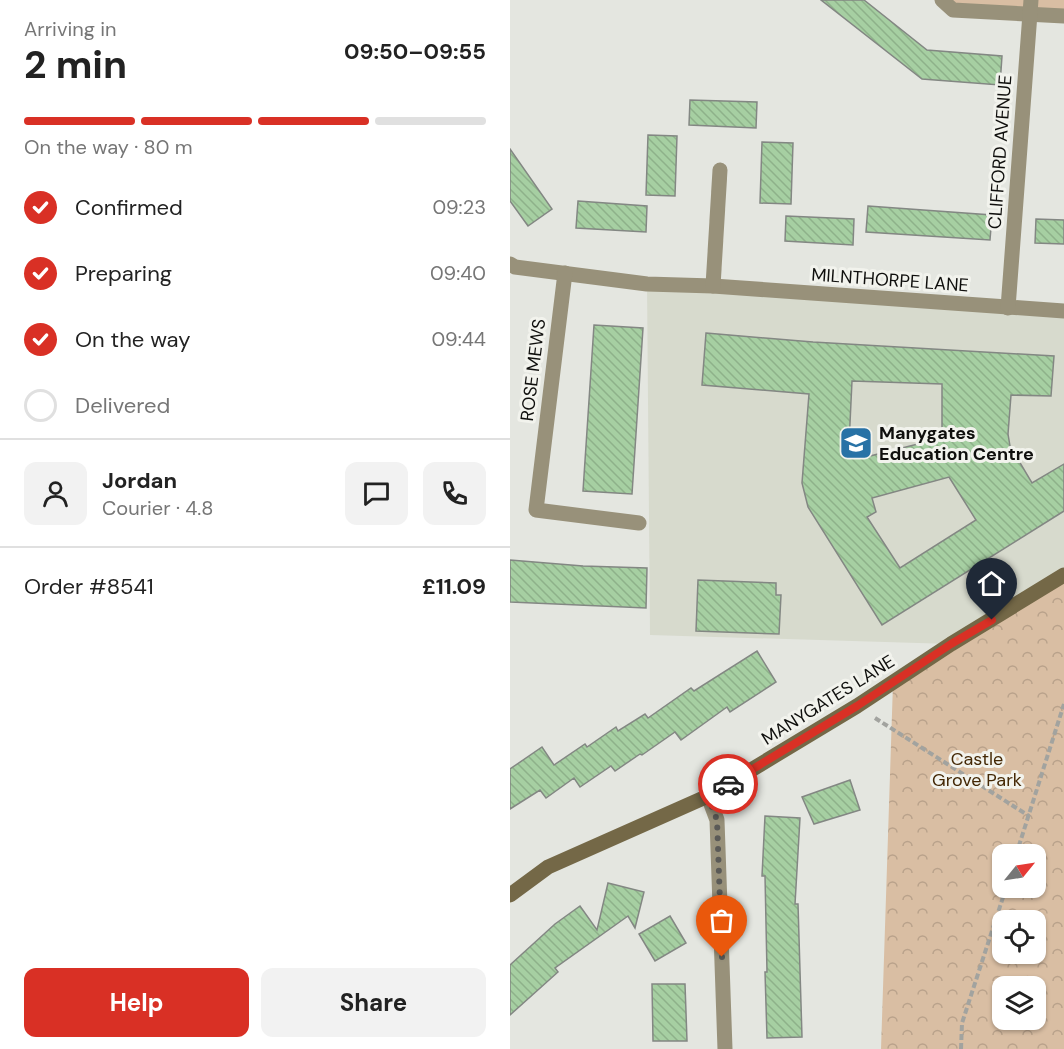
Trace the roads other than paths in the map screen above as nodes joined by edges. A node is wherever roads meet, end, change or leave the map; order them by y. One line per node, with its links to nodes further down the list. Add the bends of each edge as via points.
1 (942, 0): 2 (street, via 953,10)
2 (1031, 7): 3 (street); 8 (street, CLIFFORD AVENUE)
3 (1064, 16)
4 (720, 170): 7 (street)
5 (510, 264): 6 (street, MILNTHORPE LANE)
6 (565, 273): 7 (street, MILNTHORPE LANE, via 647,284); 10 (street, ROSE MEWS, via 536,510)
7 (713, 286): 8 (street, MILNTHORPE LANE)
8 (1008, 308): 9 (street, MILNTHORPE LANE)
9 (1064, 312)
10 (639, 523)
11 (1064, 575): 12 (street, MANYGATES LANE)
12 (708, 796): 13 (street, MANYGATES LANE, via 549,867); 14 (street, via 717,820)
13 (510, 895)
14 (725, 1049)

